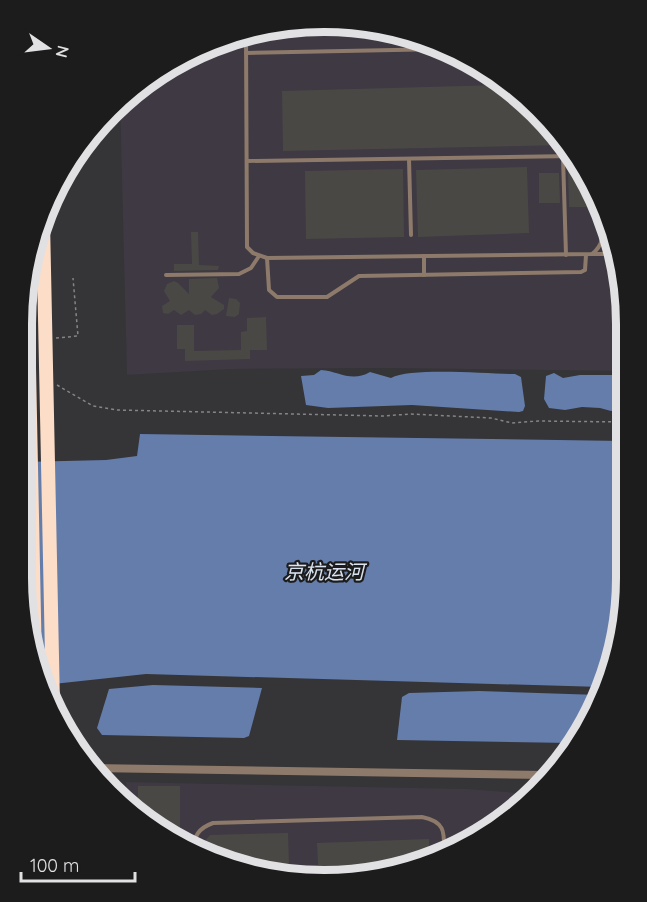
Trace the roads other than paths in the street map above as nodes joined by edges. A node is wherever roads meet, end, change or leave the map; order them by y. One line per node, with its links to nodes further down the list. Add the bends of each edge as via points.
1 (246, 42): 3 (lane)
2 (423, 49): 3 (lane)
3 (246, 53): 6 (lane)
4 (563, 157): 5 (lane); 11 (lane)
5 (409, 159): 6 (lane); 7 (lane)
6 (247, 161): 14 (lane, via 247,247)
7 (411, 235)
8 (603, 238): 13 (lane)
9 (43, 241): 21 (highway, bridge)
10 (607, 254): 13 (lane)
11 (566, 255): 12 (lane); 15 (lane)
12 (586, 255): 13 (lane); 18 (lane, via 585,270 581,272)
13 (592, 255)
14 (259, 256): 16 (lane); 17 (lane, via 251,268 239,274)
15 (424, 256): 16 (lane); 18 (lane)
16 (267, 258): 18 (lane, via 269,290 277,297 327,297 359,276)
17 (166, 275)
18 (424, 275)
19 (32, 489): 20 (highway, bridge)
20 (35, 623)
21 (53, 686)
22 (102, 768): 23 (street)
23 (539, 775)
24 (193, 840): 25 (lane, via 198,831 213,823 423,817 441,824)
25 (444, 844)

